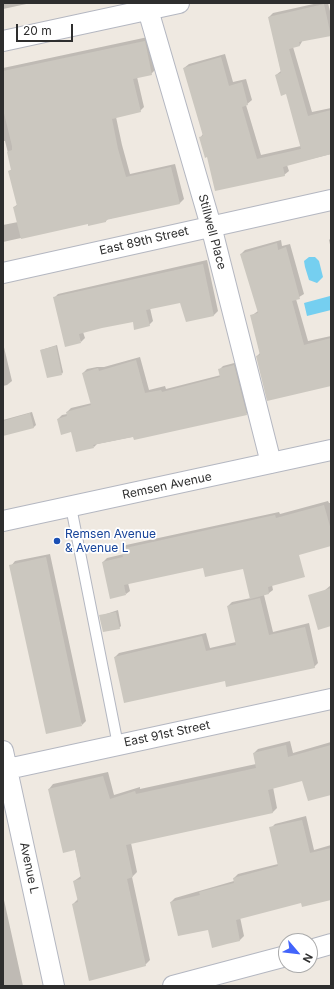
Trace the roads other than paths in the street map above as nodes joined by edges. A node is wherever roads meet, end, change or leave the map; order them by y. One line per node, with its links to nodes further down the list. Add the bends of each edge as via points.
1 (180, 3): 2 (street)
2 (146, 6): 3 (street); 5 (street, Stillwell Place)
3 (3, 41)
4 (331, 200): 5 (street, East 89th Street)
5 (211, 226): 6 (street, East 89th Street); 8 (street, Stillwell Place)
6 (3, 273)
7 (331, 450): 8 (street, Remsen Avenue)
8 (271, 463): 9 (street, Remsen Avenue)
9 (71, 507): 10 (street, Remsen Avenue); 12 (lane)
10 (3, 521)
11 (331, 699): 12 (street, East 91st Street)
12 (118, 745): 13 (street, East 91st Street)
13 (4, 764): 17 (street, Avenue L)
14 (331, 944): 15 (street)
15 (318, 948)
16 (278, 958): 18 (street)
17 (54, 986)
18 (173, 986)

